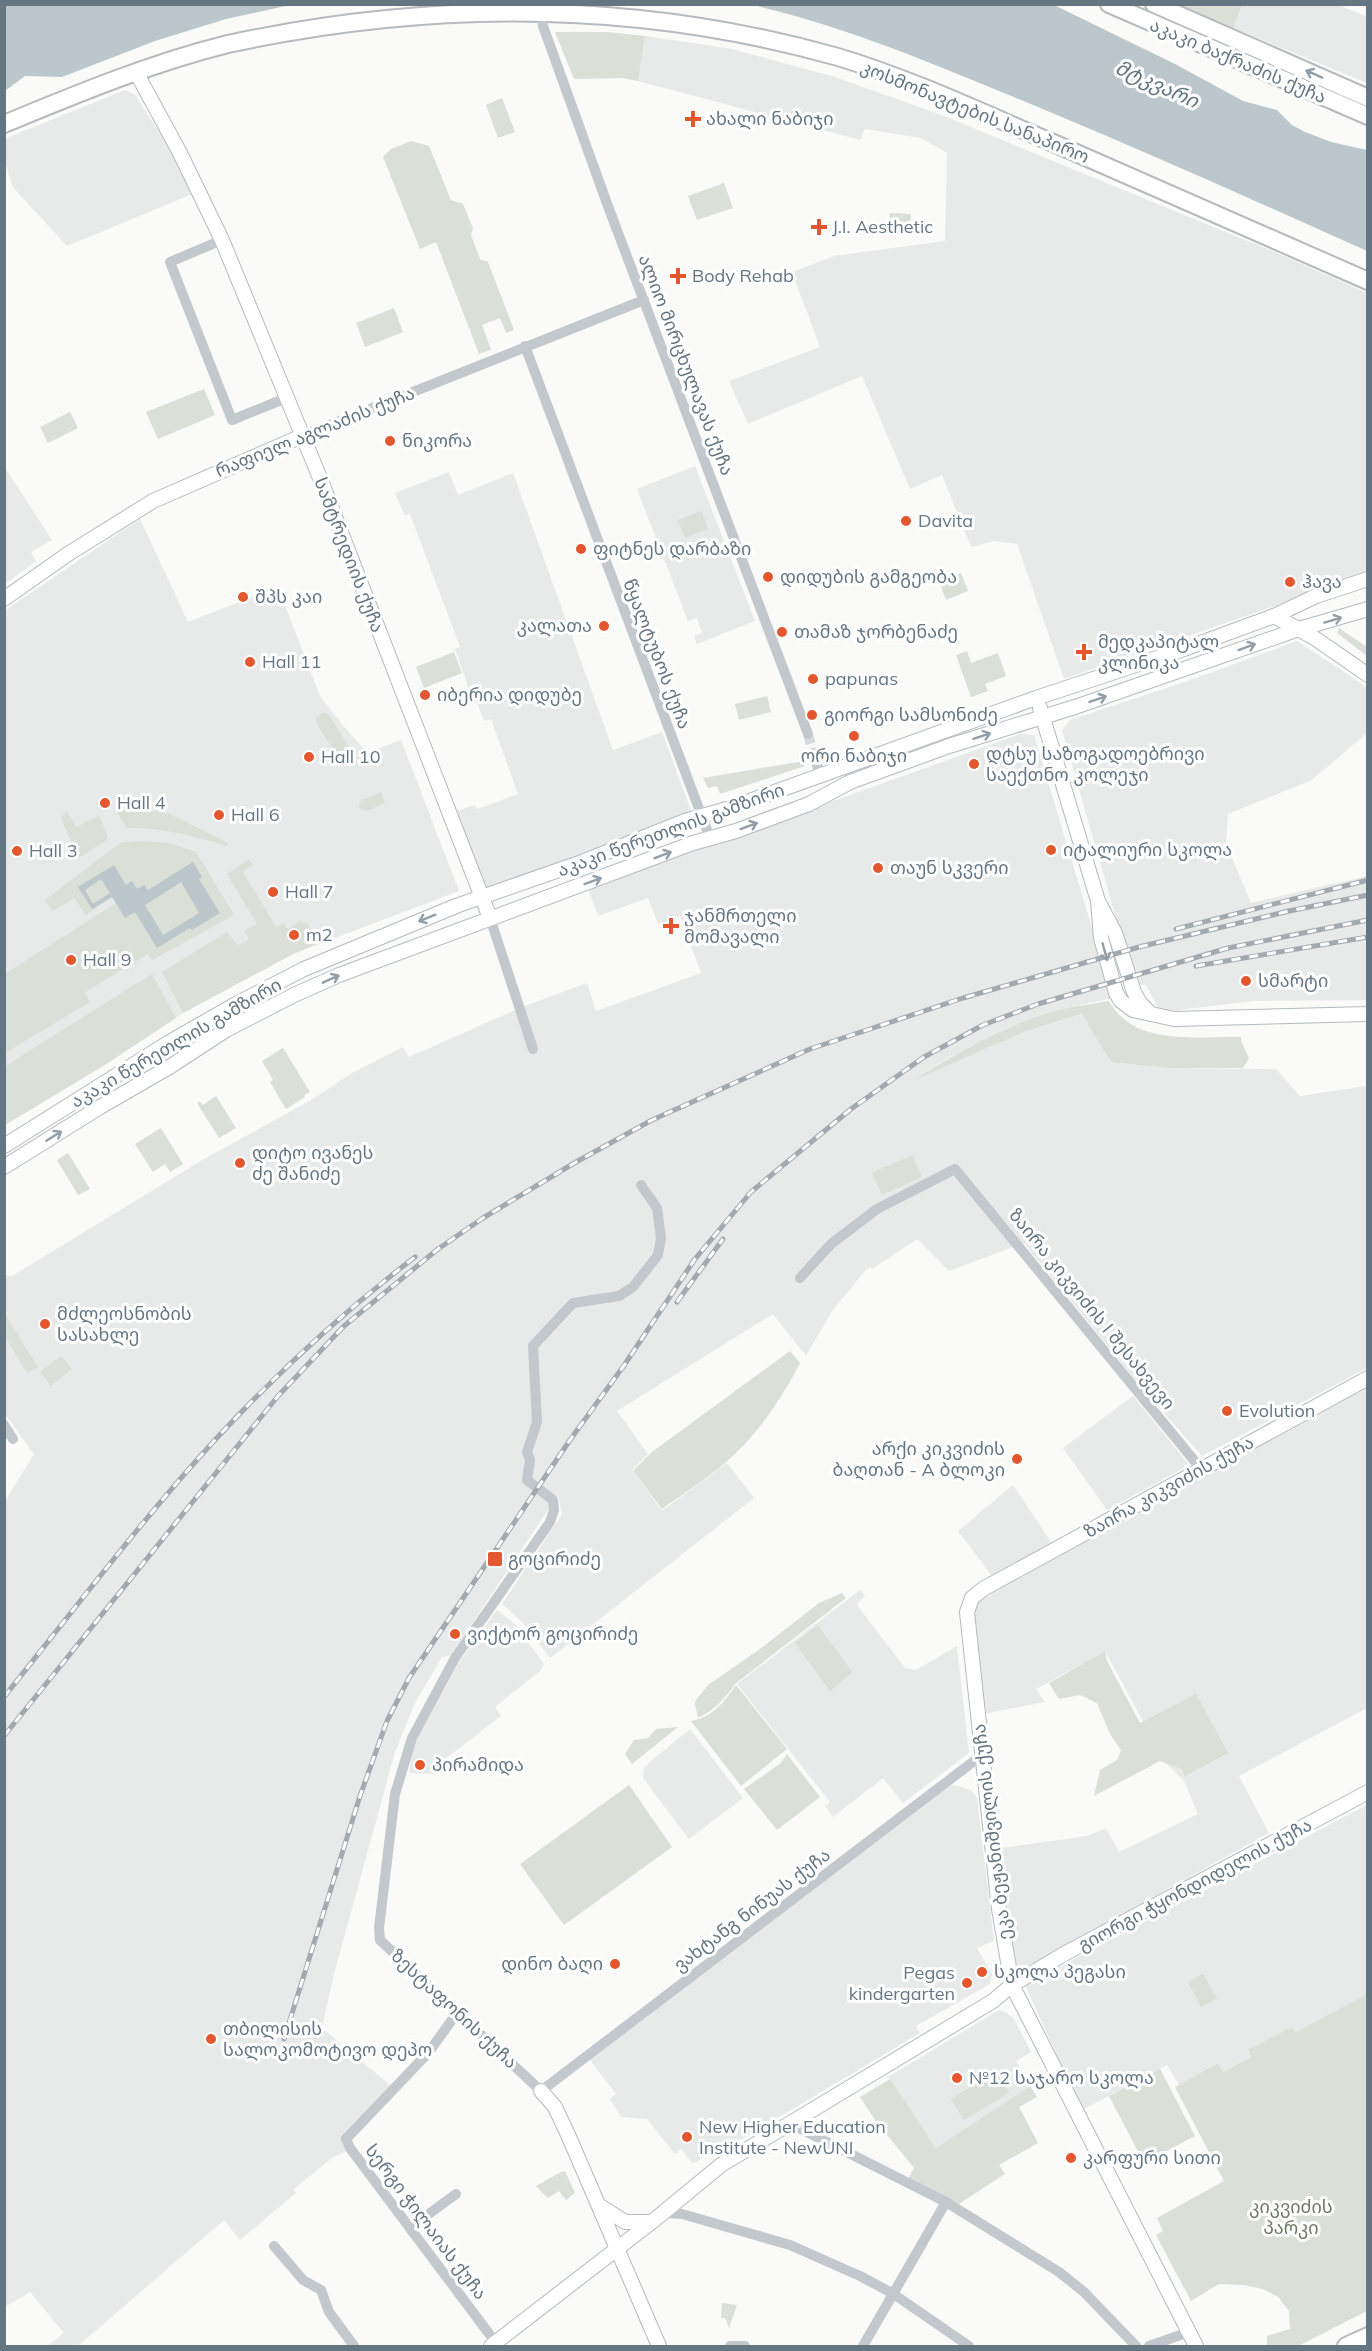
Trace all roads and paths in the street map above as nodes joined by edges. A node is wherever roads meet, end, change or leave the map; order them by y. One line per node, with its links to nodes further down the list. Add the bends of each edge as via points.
1 (1109, 4): 6 (main road, აკაკი ბაქრაძის ქუჩა)
2 (1154, 4): 5 (main road, აკაკი ბაქრაძის ქუჩა, one-way to 2)
3 (540, 7): 4 (main road, კოსმონავტების სანაპირო, via 446,9 312,26 226,44); 9 (main road, კოსმონავტების სანაპირო, via 628,13 720,28 861,64 962,103); 10 (street, ალიო მირცხულავას ქუჩა, via 543,26)
4 (136, 72): 7 (main road, კოსმონავტების სანაპირო); 8 (street, სამტრედიის ქუჩა)
5 (1368, 98)
6 (1368, 116)
7 (4, 124)
8 (222, 240): 12 (street, სამტრედიის ქუჩა); 12 (street, via 170,262 231,420)
9 (1368, 280)
10 (644, 300): 11 (street, რაფიელ აგლაძის ქუჩა); 22 (street, ალიო მირცხულავას ქუჩა)
11 (525, 346): 13 (street, რაფიელ აგლაძის ქუჩა); 25 (street, წყალტუბოს ქუჩა)
12 (286, 398): 13 (street, სამტრედიის ქუჩა)
13 (302, 436): 15 (street, რაფიელ აგლაძის ქუჩა, via 153,501); 27 (street, სამტრედიის ქუჩა)
14 (1368, 579): 17 (street, აკაკი წერეთლის გამზირი, via 1316,596)
15 (4, 599)
16 (1368, 609): 18 (street, აკაკი წერეთლის გამზირი, one-way to 16)
17 (1274, 616): 18 (street); 20 (street, აკაკი წერეთლის გამზირი)
18 (1299, 629): 19 (street); 21 (street, აკაკი წერეთლის გამზირი, one-way to 18)
19 (1368, 675)
20 (1036, 698): 21 (street); 24 (street, აკაკი წერეთლის გამზირი)
21 (1042, 717): 26 (street, აკაკი წერეთლის გამზირი, one-way to 21, via 808,804 850,782); 29 (street, via 1098,901 1101,938 1121,1001 1132,1010 1174,1019)
22 (808, 734)
23 (813, 753): 24 (street)
24 (820, 774): 25 (street, აკაკი წერეთლის გამზირი)
25 (701, 816): 26 (street, წყალტუბოს ქუჩა); 27 (street, აკაკი წერეთლის გამზირი)
26 (710, 838): 28 (street, აკაკი წერეთლის გამზირი, one-way to 26)
27 (482, 897): 28 (street, სამტრედიის ქუჩა); 31 (street, აკაკი წერეთლის გამზირი, one-way to 31, via 343,952 236,1004)
28 (490, 918): 30 (street, სამტრედიის ქუჩა); 32 (street, აკაკი წერეთლის გამზირი, one-way to 28, via 258,1013 339,975)
29 (1368, 1014)
30 (533, 1049)
31 (4, 1146)
32 (4, 1167)
33 (641, 1185): 43 (street, ზესტაფონის ქუჩა, via 657,1208 661,1238 658,1255 633,1287 619,1296 573,1303 533,1346 537,1422 527,1452 527,1480 553,1500 554,1510 550,1522 455,1658 412,1738 395,1794 380,1940)
34 (800, 1278): 38 (street, ზაირა კიკვიძის I შესახვევი, via 831,1244 877,1209 955,1169)
35 (1368, 1378): 38 (street, ზაირა კიკვიძის ქუჩა)
36 (4, 1425): 37 (street)
37 (14, 1439)
38 (1203, 1470): 39 (street, ზაირა კიკვიძის ქუჩა)
39 (972, 1598): 40 (street, ეკა ბეჟანიშვილის ქუჩა, via 967,1612)
40 (982, 1755): 42 (street, ეკა ბეჟანიშვილის ქუჩა); 44 (street, ვახტანგ ნინუას ქუჩა)
41 (1368, 1792): 42 (street, გიორგი ჭყონდიდელის ქუჩა)
42 (1012, 1986): 45 (street, გიორგი ჭყონდიდელის ქუჩა); 54 (street, ეკა ბეჟანიშვილის ქუჩა)
43 (457, 2013): 44 (street, ზესტაფონის ქუჩა); 50 (street, სერგი ჭილაიას ქუჩა, via 428,2053 346,2139)
44 (542, 2091): 48 (street, ზესტაფონის ქუჩა, via 555,2107)
45 (791, 2124): 47 (street); 49 (street, გიორგი ჭყონდიდელის ქუჩა, via 721,2165)
46 (456, 2194): 50 (street)
47 (946, 2202): 53 (street); 63 (street, via 1071,2280)
48 (599, 2205): 49 (street, via 634,2224); 52 (street, ზესტაფონის ქუჩა)
49 (659, 2217): 52 (street, გიორგი ჭყონდიდელის ქუჩა); 53 (street, via 682,2214 790,2245)
50 (412, 2231): 56 (street, სერგი ჭილაიას ქუჩა)
51 (274, 2246): 57 (street, via 303,2280 321,2290 329,2312)
52 (618, 2249): 56 (street, გიორგი ჭყონდიდელის ქუჩა); 58 (street, ზესტაფონის ქუჩა)
53 (892, 2293): 61 (street); 62 (street)
54 (1189, 2332): 64 (street); 65 (street, ეკა ბეჟანიშვილის ქუჩა)
55 (1368, 2336): 66 (main road)
56 (494, 2345)
57 (354, 2346)
58 (659, 2346)
59 (730, 2346): 60 (street)
60 (745, 2346)
61 (863, 2346)
62 (969, 2346)
63 (1136, 2346)
64 (1149, 2346)
65 (1196, 2346)
66 (1346, 2346)

